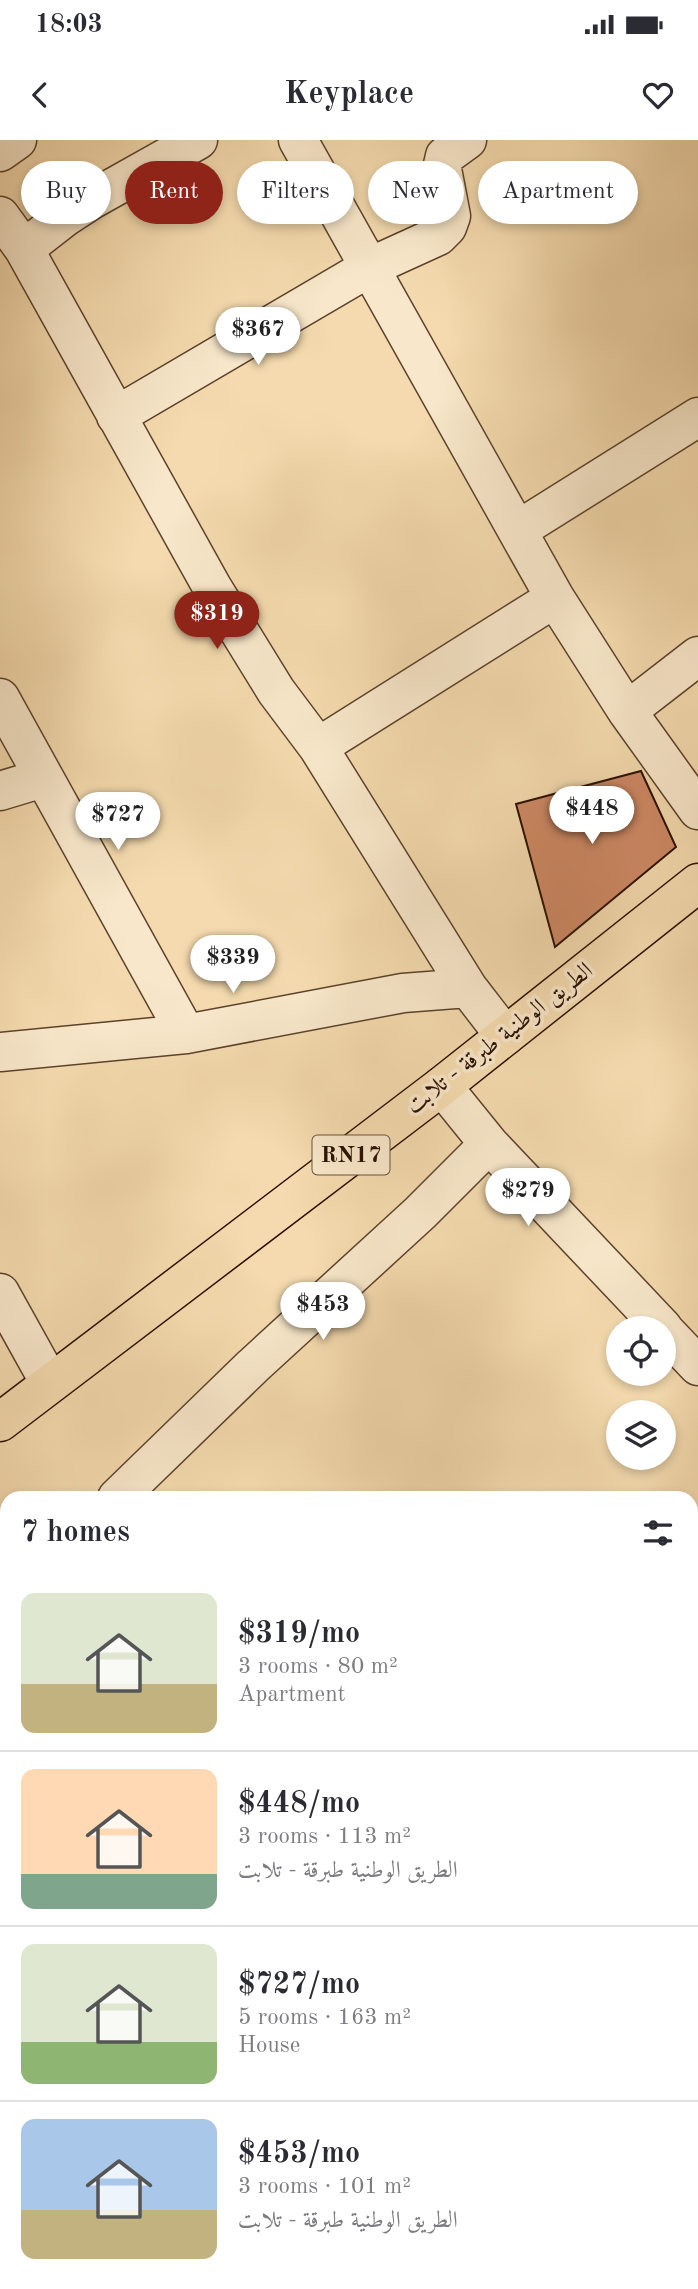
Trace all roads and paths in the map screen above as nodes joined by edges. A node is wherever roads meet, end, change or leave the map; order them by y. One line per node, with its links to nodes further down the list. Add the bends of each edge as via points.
1 (18, 140): 5 (street)
2 (198, 140): 7 (street, via 91,200)
3 (298, 140): 8 (street)
4 (467, 140): 8 (street, via 445,156 442,169 452,216 447,227 438,236)
5 (0, 152)
6 (0, 216): 7 (street)
7 (24, 249): 9 (street)
8 (370, 267): 9 (street); 11 (street)
9 (116, 416): 16 (street, via 212,587 276,691)
10 (698, 417): 11 (street)
11 (518, 530): 12 (street)
12 (555, 598): 15 (street); 16 (street)
13 (698, 656): 15 (street)
14 (0, 698): 17 (street)
15 (627, 711): 19 (street)
16 (318, 747): 21 (street)
17 (43, 778): 18 (street); 22 (street)
18 (0, 791)
19 (698, 810)
20 (698, 883): 23 (main road, الطريق الوطنية طبرقة - تلابت / RN17)
21 (468, 988): 22 (street, via 403,993); 23 (street)
22 (186, 1034): 24 (street)
23 (505, 1036): 25 (main road, الطريق الوطنية طبرقة - تلابت / RN17)
24 (0, 1052)
25 (442, 1086): 26 (street); 31 (main road, الطريق الوطنية طبرقة - تلابت / RN17)
26 (489, 1144): 28 (street); 33 (street)
27 (0, 1293): 31 (street)
28 (651, 1316)
29 (676, 1343): 30 (street)
30 (698, 1366)
31 (50, 1382): 32 (main road, الطريق الوطنية طبرقة - تلابت / RN17)
32 (0, 1422)
33 (124, 1491)

